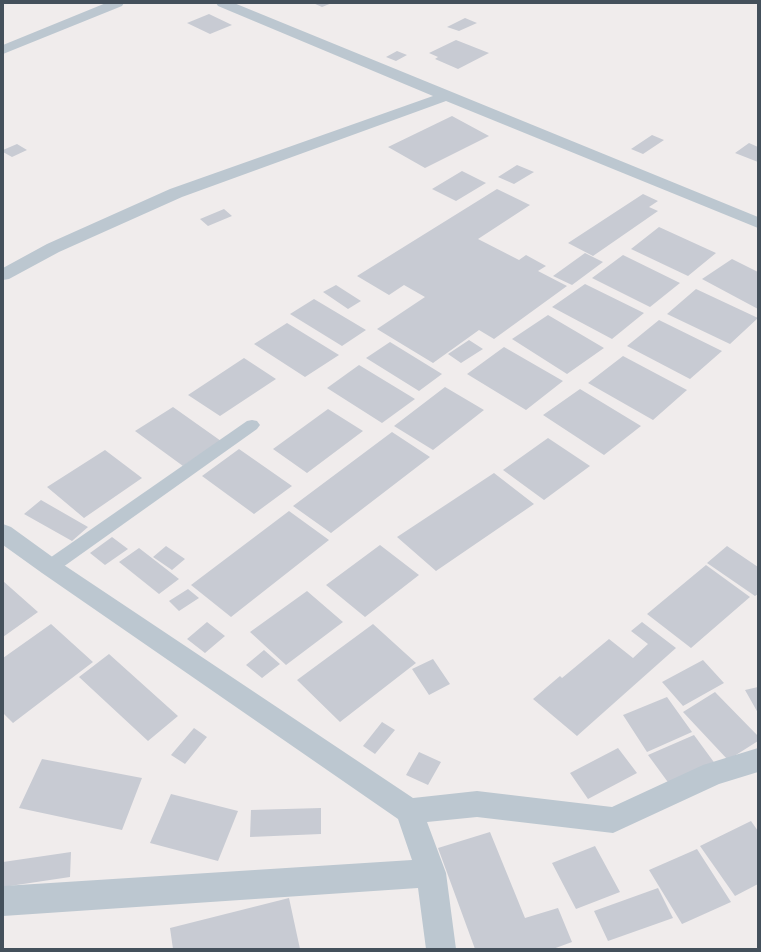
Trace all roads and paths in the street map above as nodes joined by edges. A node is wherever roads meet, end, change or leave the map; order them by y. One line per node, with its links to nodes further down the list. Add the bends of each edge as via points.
1 (116, 3): 3 (street)
2 (224, 3): 4 (street)
3 (3, 50)
4 (446, 96): 5 (street); 6 (street, via 176,193 53,248)
5 (758, 222)
6 (3, 275)
7 (252, 425): 9 (lane)
8 (3, 532): 9 (street)
9 (50, 567): 11 (street)
10 (758, 760): 11 (street, via 713,774 613,820 477,804)
11 (408, 811): 12 (street)
12 (431, 873): 13 (street); 14 (street)
13 (3, 901)
14 (441, 949)

